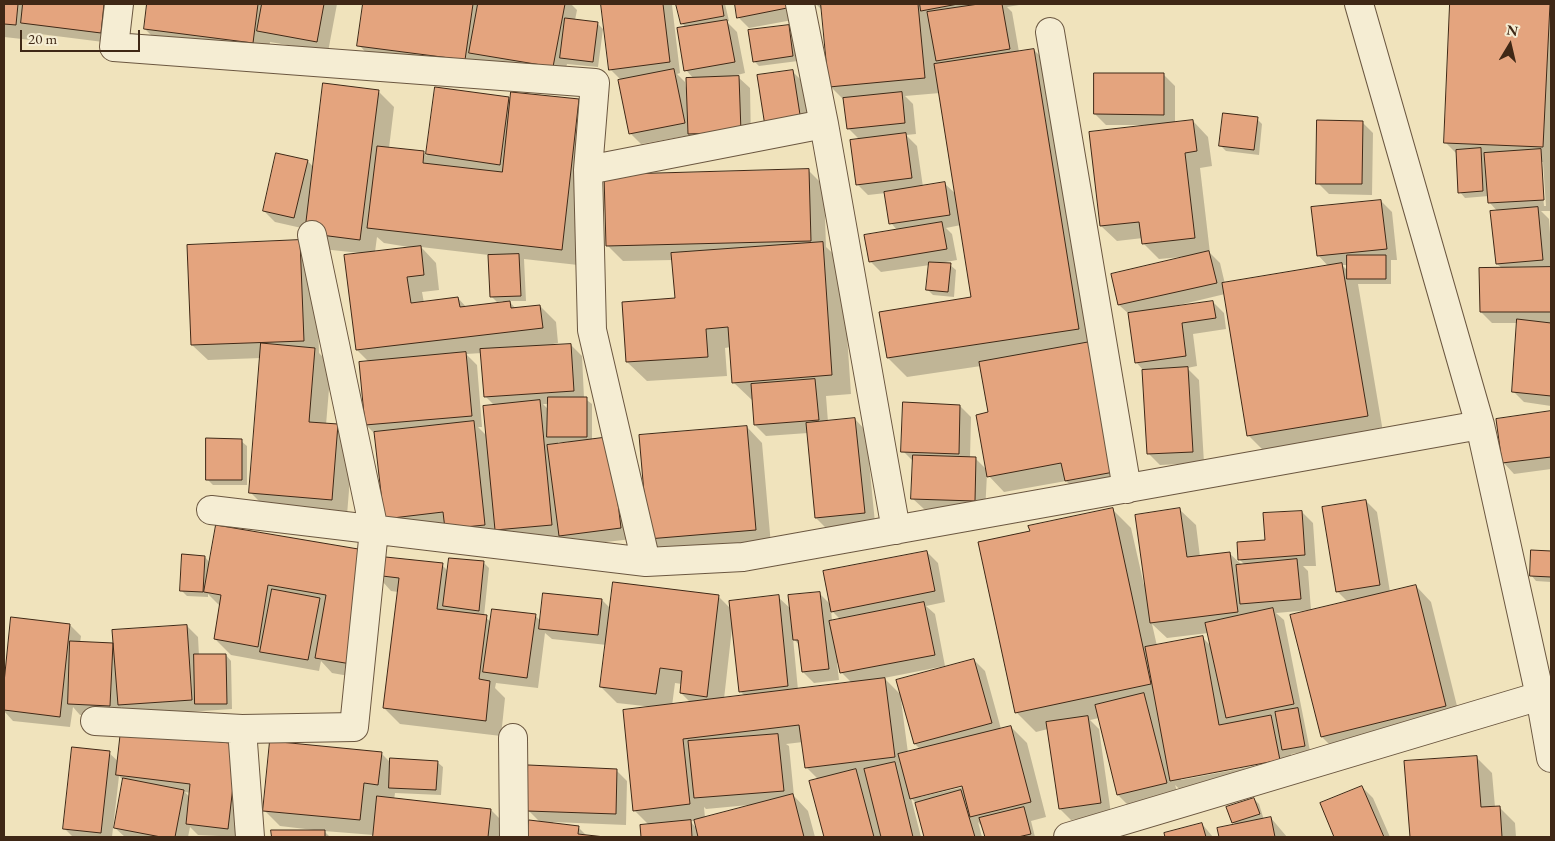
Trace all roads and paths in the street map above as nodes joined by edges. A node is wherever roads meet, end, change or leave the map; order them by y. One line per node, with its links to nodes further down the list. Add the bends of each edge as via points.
1 (119, 4): 6 (street, via 114,47 595,83)
2 (800, 4): 5 (street)
3 (1359, 4): 8 (street)
4 (1050, 32): 9 (street)
5 (824, 124): 6 (street); 12 (street)
6 (588, 170): 13 (street, via 592,330)
7 (312, 235): 11 (street)
8 (1480, 425): 9 (street); 14 (street)
9 (1127, 488): 12 (street)
10 (211, 510): 11 (street)
11 (374, 530): 13 (street); 16 (street, via 354,727)
12 (896, 530): 13 (street, via 743,557)
13 (646, 562)
14 (1540, 696): 18 (street); 21 (street)
15 (95, 721): 16 (street)
16 (242, 729): 19 (street)
17 (513, 738): 20 (street)
18 (1551, 758)
19 (250, 837)
20 (514, 837)
21 (1068, 837)

